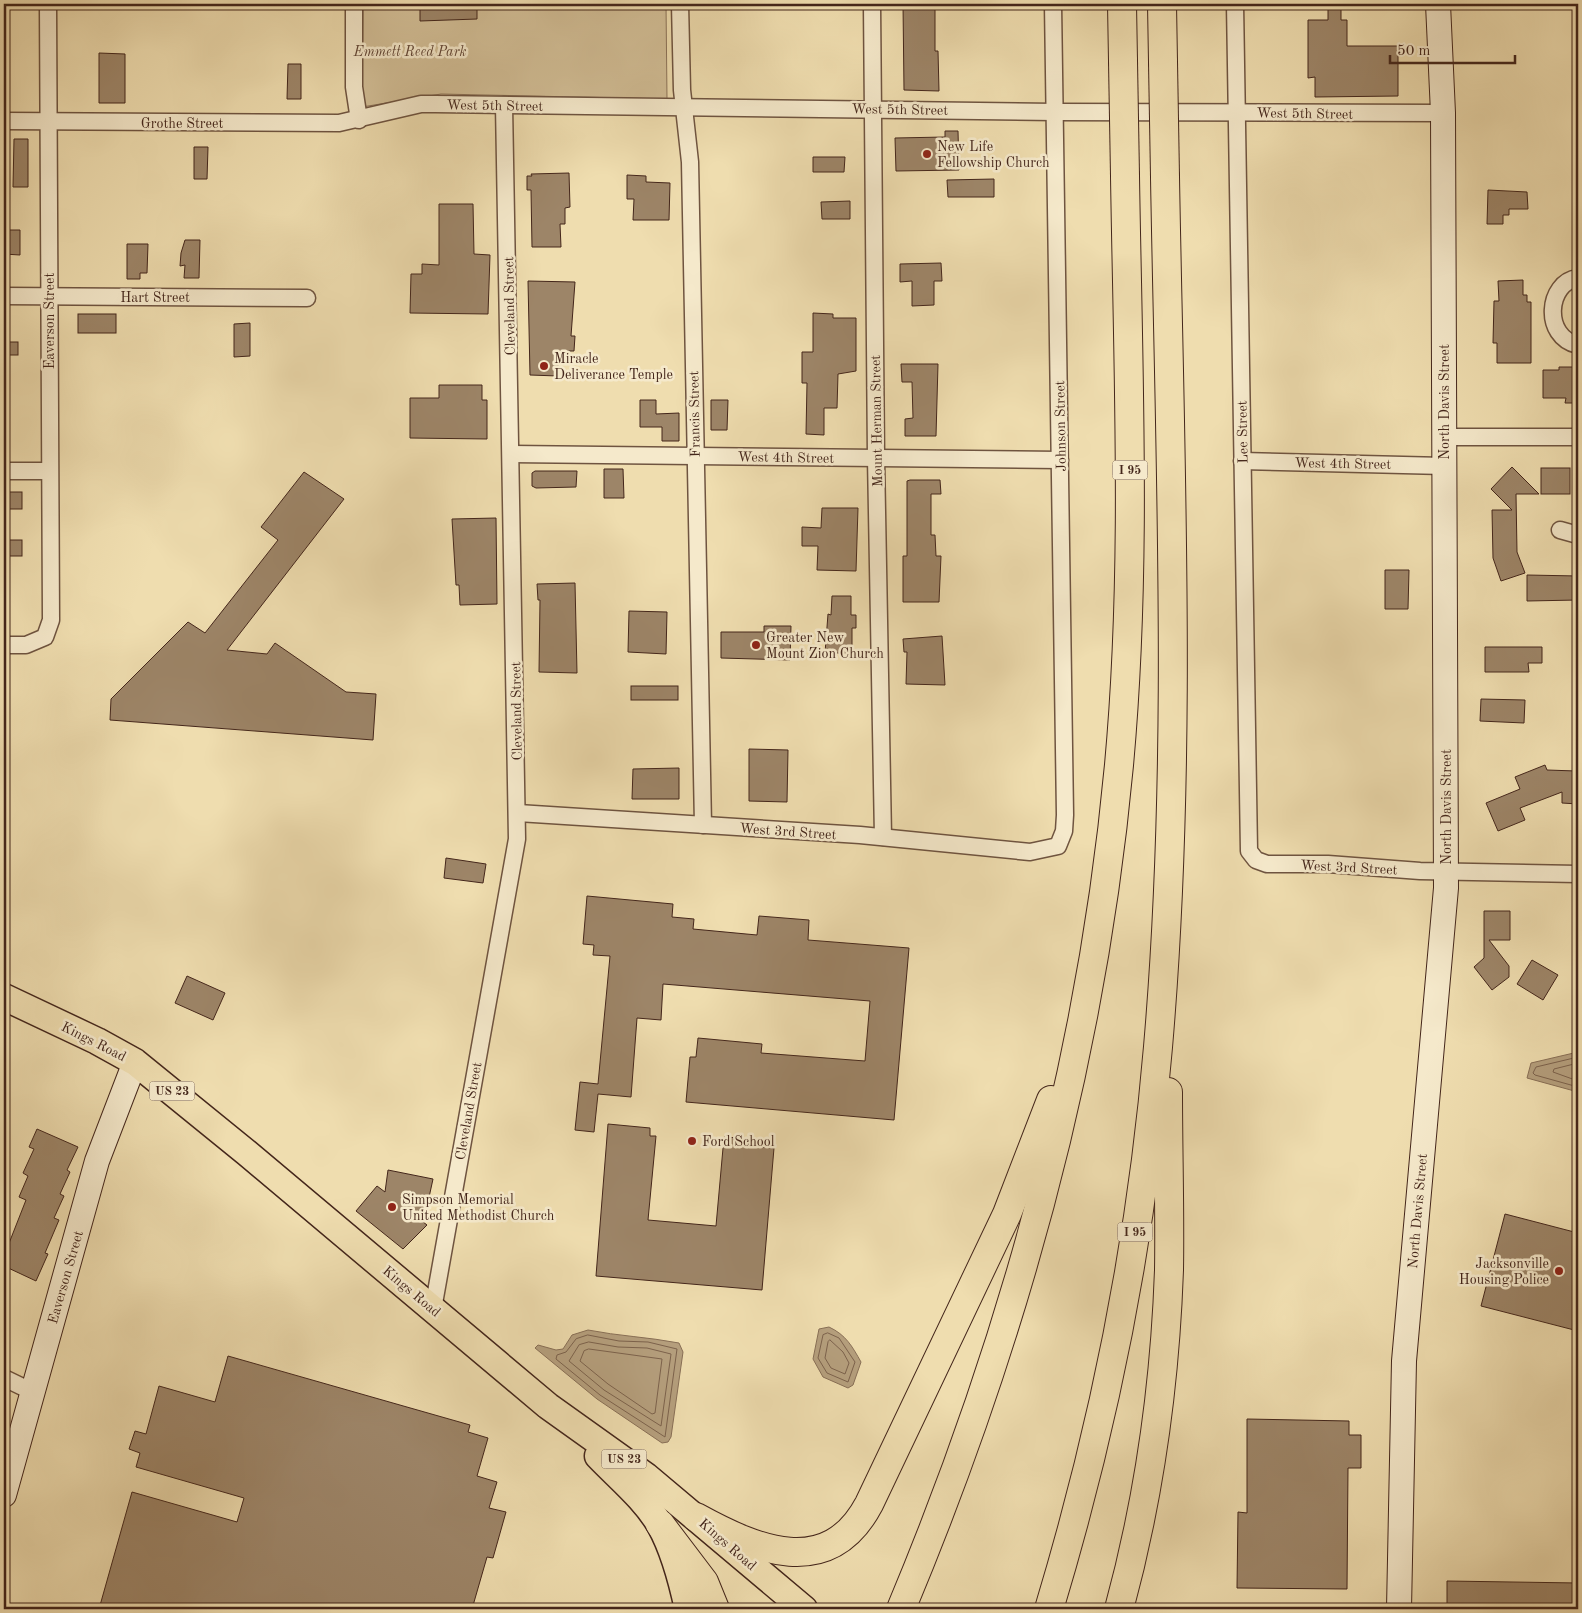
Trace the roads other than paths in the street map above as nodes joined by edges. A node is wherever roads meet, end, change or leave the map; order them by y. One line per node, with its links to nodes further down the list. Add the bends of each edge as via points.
1 (48, 4): 18 (street, Eaverson Street)
2 (354, 4): 16 (street, via 354,87)
3 (680, 4): 11 (street, Francis Street)
4 (872, 4): 12 (street, Mount Herman Street)
5 (1053, 4): 13 (street, Johnson Street)
6 (1122, 4): 46 (highway, I 95, bridge, via 1131,522 1127,642 1114,816)
7 (1162, 4): 44 (highway, I 95, bridge, via 1172,649)
8 (1235, 4): 14 (street, Lee Street)
9 (1438, 4): 15 (street, North Davis Street)
10 (504, 105): 11 (street, West 5th Street); 16 (street, West 5th Street, via 421,104); 26 (street, Cleveland Street)
11 (685, 108): 12 (street, West 5th Street); 27 (street, Francis Street, via 690,162)
12 (873, 108): 13 (street, West 5th Street); 28 (street, Mount Herman Street)
13 (1055, 112): 14 (street, West 5th Street); 29 (street, Johnson Street)
14 (1236, 112): 15 (street, West 5th Street); 30 (street, Lee Street)
15 (1443, 113): 24 (street, North Davis Street)
16 (359, 120): 18 (street, Grothe Street, via 338,123)
17 (4, 121): 18 (street, Grothe Street)
18 (48, 122): 21 (street, Eaverson Street)
19 (1578, 278): 23 (street, via 1564,285 1560,291 1552,319 1563,338)
20 (4, 296): 21 (street, Hart Street)
21 (50, 296): 22 (street, Hart Street); 33 (street, Eaverson Street)
22 (307, 298)
23 (1578, 345)
24 (1444, 437): 25 (street); 31 (street, North Davis Street)
25 (1578, 437)
26 (511, 454): 27 (street, West 4th Street); 37 (street, Cleveland Street)
27 (695, 456): 28 (street, West 4th Street); 38 (street, Francis Street)
28 (876, 458): 29 (street, West 4th Street); 39 (street, Mount Herman Street)
29 (1060, 460): 40 (street, Johnson Street, via 1065,815 1064,831)
30 (1242, 461): 31 (street, West 4th Street); 41 (street, Lee Street, via 1248,844)
31 (1444, 466): 42 (street, North Davis Street)
32 (4, 471): 33 (street)
33 (48, 471): 36 (street, Eaverson Street, via 50,620 45,637 26,645)
34 (1560, 530): 35 (street)
35 (1578, 534)
36 (4, 645)
37 (518, 813): 38 (street, West 3rd Street); 48 (street, Cleveland Street, via 512,877 494,961)
38 (703, 825): 39 (street, West 3rd Street)
39 (883, 837): 40 (street, West 3rd Street, via 1030,852)
40 (1058, 846)
41 (1254, 858): 42 (street, West 3rd Street, via 1267,864 1328,864)
42 (1446, 872): 43 (street, West 3rd Street); 63 (street, North Davis Street, via 1404,1361)
43 (1578, 874)
44 (1166, 930): 61 (highway, I 95, via 1158,1051 1126,1284 1087,1470); 62 (highway, via 1169,1242 1165,1334 1149,1470)
45 (4, 997): 47 (main road, Kings Road / US 23)
46 (1086, 1002): 53 (highway, I 95, via 1060,1126 1026,1260); 54 (highway, via 1007,1214 861,1519 826,1547 788,1552 761,1547)
47 (134, 1062): 48 (main road, Kings Road / US 23); 50 (street, Eaverson Street, via 98,1161)
48 (433, 1309): 51 (main road, Kings Road / US 23)
49 (4, 1378): 50 (street)
50 (33, 1392): 52 (street, Eaverson Street)
51 (548, 1406): 54 (main road, Kings Road / US 23); 55 (main road, US 23, via 641,1500)
52 (4, 1495)
53 (947, 1497): 59 (highway, I 95); 60 (highway)
54 (696, 1516): 58 (main road, Kings Road / US 23)
55 (660, 1524): 56 (main road, US 23); 57 (highway, via 704,1582)
56 (688, 1609)
57 (715, 1609)
58 (804, 1609)
59 (901, 1609)
60 (917, 1609)
61 (1049, 1609)
62 (1119, 1609)
63 (1398, 1609)

